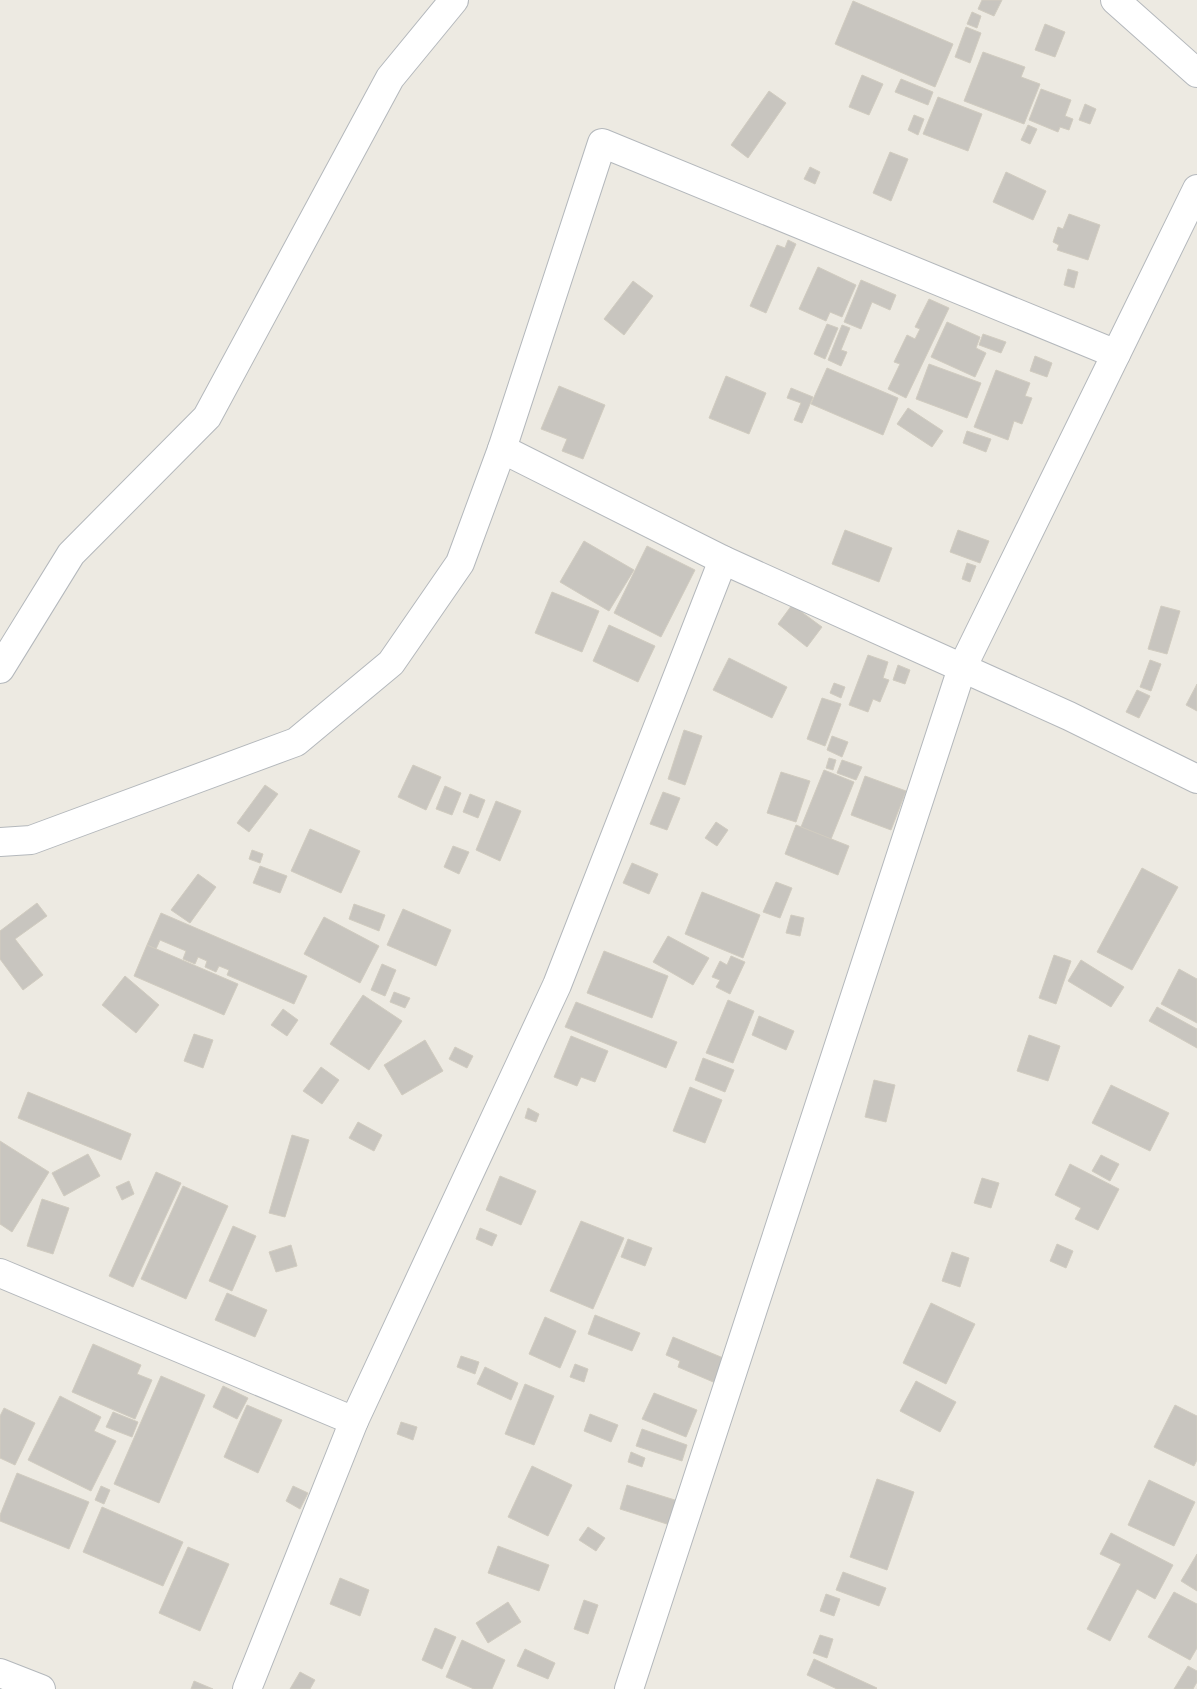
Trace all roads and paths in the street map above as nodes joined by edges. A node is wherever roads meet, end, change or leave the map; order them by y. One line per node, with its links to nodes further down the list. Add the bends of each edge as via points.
1 (454, 0): 9 (street, via 390,78 207,417 71,554)
2 (1115, 0): 3 (street)
3 (1197, 73)
4 (1197, 189): 5 (street)
5 (1116, 354): 6 (street, via 602,143); 8 (street)
6 (502, 449): 7 (street); 11 (street, via 460,563 392,663 296,742 31,840)
7 (722, 560): 8 (street); 13 (street, via 557,985)
8 (962, 668): 10 (street, via 1069,716); 17 (street)
9 (0, 669)
10 (1197, 780)
11 (0, 842)
12 (0, 1273): 13 (street)
13 (354, 1421): 16 (street)
14 (0, 1673): 15 (street)
15 (41, 1689)
16 (247, 1689)
17 (629, 1689)

